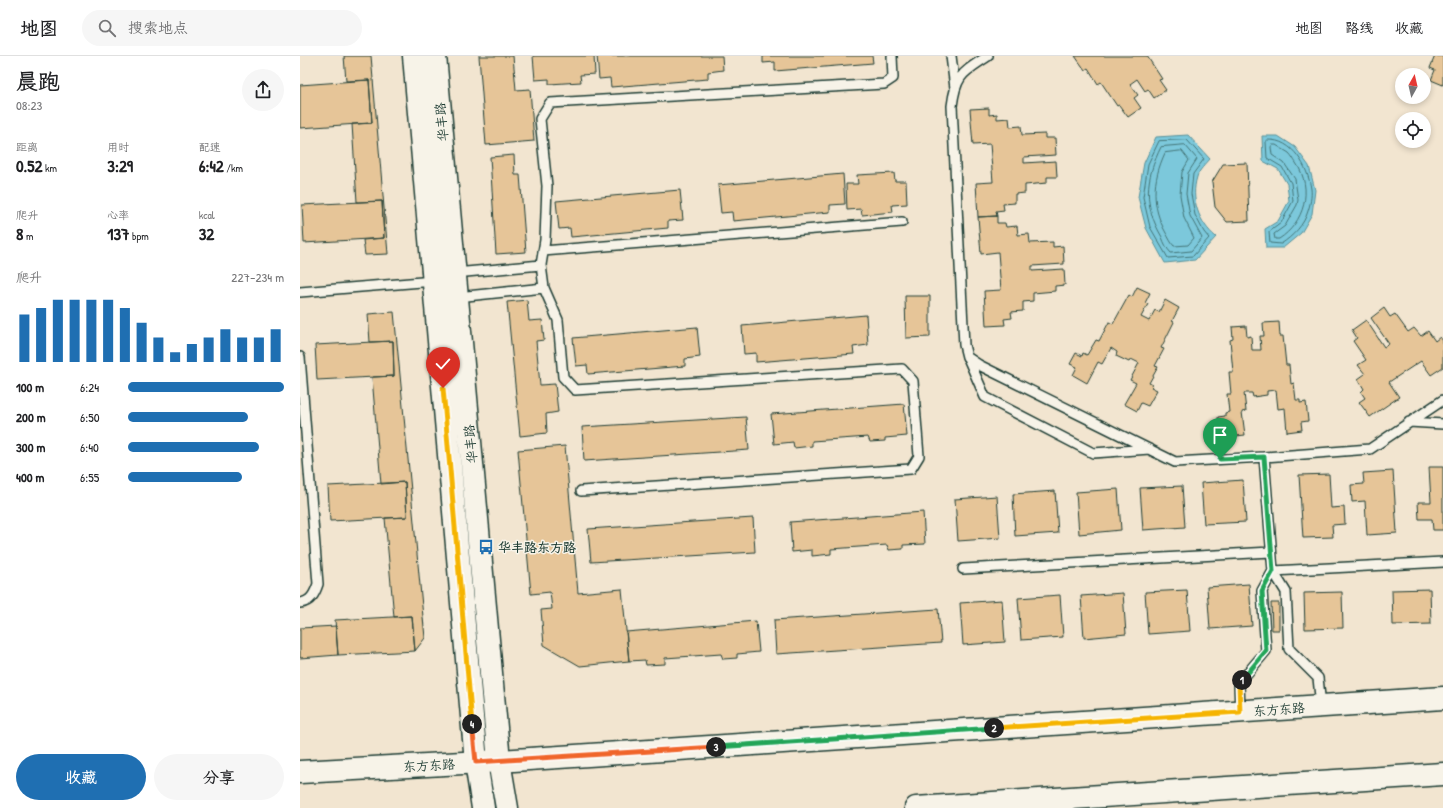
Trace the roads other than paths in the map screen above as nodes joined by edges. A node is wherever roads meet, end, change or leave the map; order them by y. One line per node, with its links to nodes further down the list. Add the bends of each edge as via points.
1 (414, 56): 11 (main road, 华丰路)
2 (435, 56): 10 (main road, 华丰路)
3 (892, 56): 8 (lane, via 893,78 884,84 550,103 540,119 547,186)
4 (950, 56): 6 (lane)
5 (988, 56): 6 (lane, via 963,73)
6 (954, 88): 16 (lane, via 952,106 964,345)
7 (902, 222): 8 (lane)
8 (543, 251): 9 (lane)
9 (541, 265): 10 (lane); 12 (lane)
10 (455, 273): 14 (main road, 华丰路)
11 (434, 281): 13 (lane); 32 (main road, 华丰路)
12 (544, 288): 14 (lane); 22 (lane, via 558,320 563,377 575,390 902,369 912,381 919,456 910,469)
13 (300, 292)
14 (457, 297): 31 (main road, 华丰路)
15 (300, 357): 27 (lane, via 318,584 313,596)
16 (967, 357): 20 (lane); 20 (lane, via 985,397 1093,453)
17 (1443, 400): 18 (lane)
18 (1409, 422): 19 (lane); 21 (lane, via 1370,449)
19 (1443, 424)
20 (1150, 449): 21 (lane, via 1175,462)
21 (1264, 457): 23 (lane)
22 (581, 492)
23 (1271, 552): 25 (lane); 26 (lane)
24 (1443, 562): 26 (lane)
25 (963, 569)
26 (1273, 571): 29 (lane, via 1286,592 1289,649 1318,678); 30 (lane, via 1262,591 1266,651 1239,683)
27 (300, 603)
28 (1443, 698): 29 (main road, 东方东路)
29 (1321, 706): 30 (main road, 东方东路)
30 (1240, 712): 31 (main road, 东方东路)
31 (499, 761): 32 (main road, 东方东路); 36 (main road, 华丰路)
32 (476, 762): 33 (main road, 东方东路); 35 (main road, 华丰路)
33 (300, 772)
34 (1443, 774): 37 (main road)
35 (483, 808)
36 (507, 808)
37 (916, 808)

